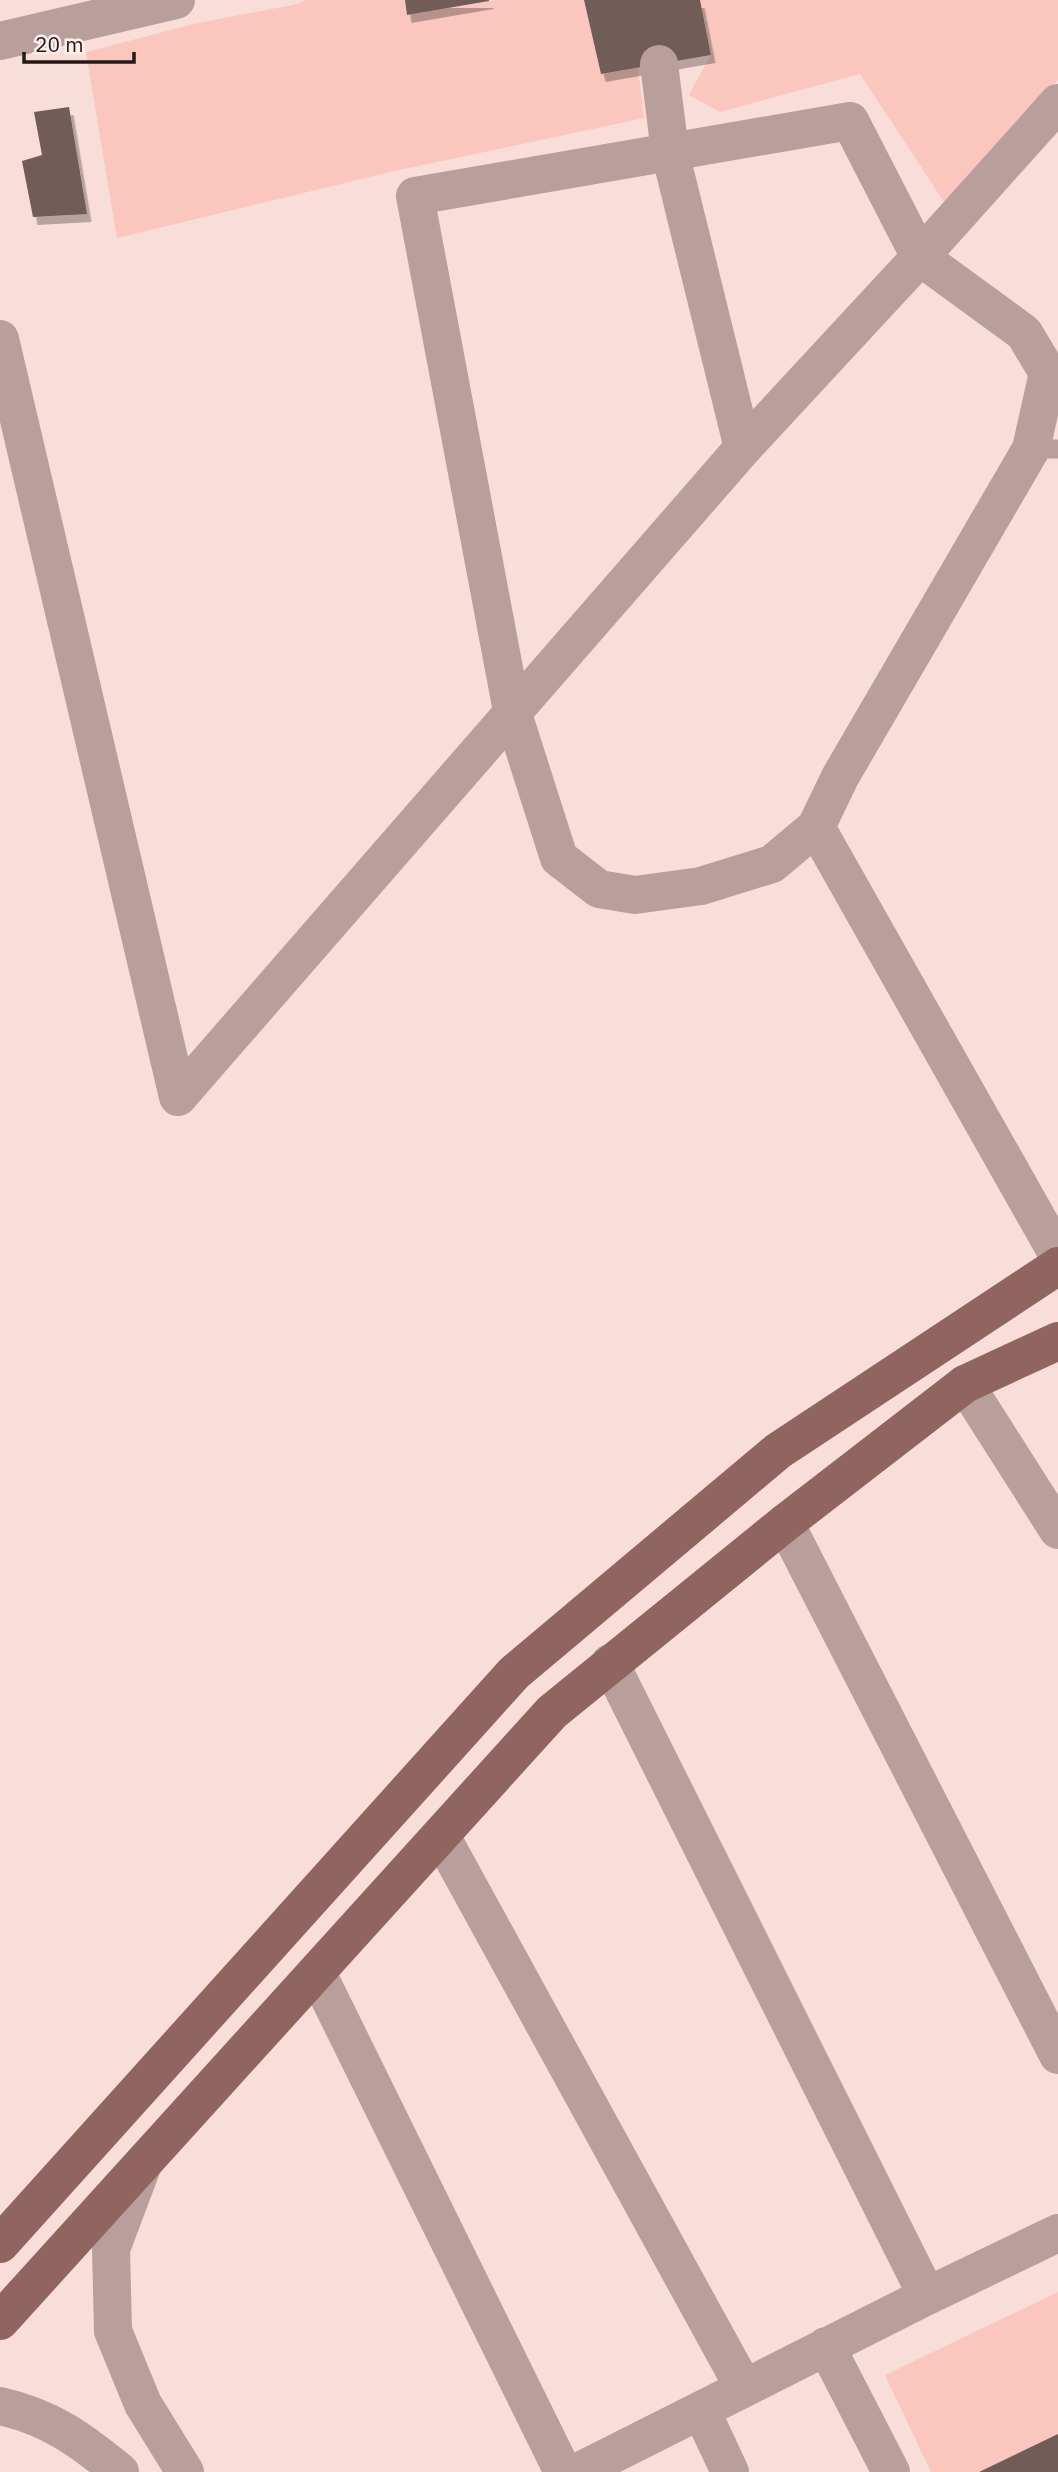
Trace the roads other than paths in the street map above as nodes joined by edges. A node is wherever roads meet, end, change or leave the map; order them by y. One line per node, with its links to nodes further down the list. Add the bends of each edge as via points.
1 (176, 0): 2 (street)
2 (0, 41)
3 (659, 64): 5 (street)
4 (1058, 103): 6 (street)
5 (670, 152): 6 (street, via 850,121); 8 (street); 10 (street, via 415,196)
6 (920, 257): 8 (street); 9 (street, via 1024,334 1048,373)
7 (0, 339): 10 (street, via 178,1097)
8 (743, 447): 10 (street)
9 (1044, 449): 11 (street, via 840,777)
10 (512, 711): 11 (street, via 559,858 599,889 635,895 701,886 772,864)
11 (816, 827): 12 (street)
12 (1058, 1255)
13 (1058, 1266): 24 (main road, via 778,1451 514,1673)
14 (1058, 1341): 15 (main road)
15 (965, 1384): 16 (main road); 17 (street)
16 (785, 1523): 18 (main road); 21 (street)
17 (1058, 1530)
18 (610, 1664): 19 (main road, via 552,1712); 25 (street)
19 (441, 1836): 20 (main road); 28 (street)
20 (317, 1973): 22 (main road); 33 (street)
21 (1058, 2055)
22 (143, 2164): 26 (main road); 32 (street, via 111,2249 113,2330 143,2404)
23 (1058, 2232): 25 (street)
24 (0, 2244)
25 (927, 2296): 27 (street)
26 (0, 2321)
27 (826, 2346): 28 (street); 36 (street)
28 (744, 2388): 30 (street)
29 (0, 2406): 31 (street, via 26,2412 79,2438)
30 (701, 2410): 34 (street); 35 (street)
31 (120, 2472)
32 (185, 2472)
33 (563, 2472)
34 (578, 2472)
35 (730, 2472)
36 (891, 2472)

